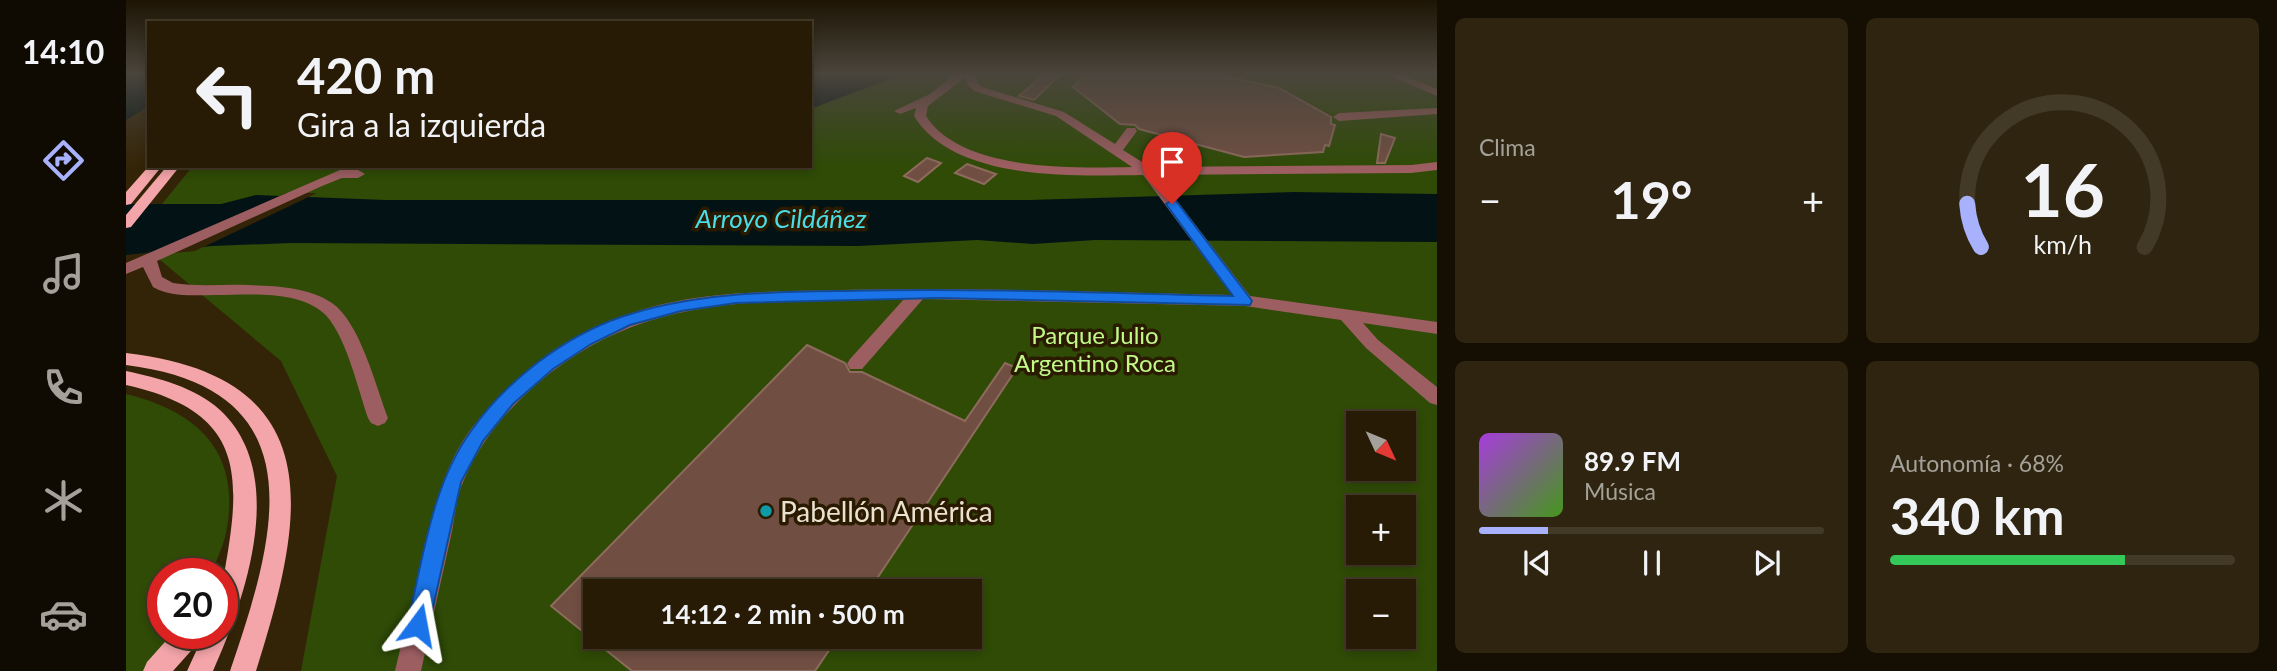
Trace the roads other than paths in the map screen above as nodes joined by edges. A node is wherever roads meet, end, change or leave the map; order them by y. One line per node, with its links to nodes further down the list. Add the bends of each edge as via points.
1 (915, 104): 4 (lane)
2 (924, 104): 13 (lane, via 920,116 926,128 954,146 993,161 1025,167)
3 (1026, 104): 8 (lane, via 1054,112)
4 (900, 111)
5 (1437, 111): 6 (lane)
6 (1339, 117)
7 (1130, 131): 8 (lane)
8 (1117, 150): 13 (lane)
9 (1280, 158): 15 (lane)
10 (1437, 166): 14 (lane)
11 (154, 168): 18 (main road)
12 (172, 168): 19 (main road)
13 (1144, 168): 15 (lane); 23 (lane)
14 (1411, 169): 15 (lane); 16 (lane)
15 (1294, 170)
16 (1437, 173)
17 (358, 174): 20 (lane, via 340,174)
18 (126, 201)
19 (126, 224)
20 (149, 259): 21 (lane); 30 (lane, via 159,283 179,289 277,293 306,297 328,307 342,325)
21 (126, 269)
22 (918, 294): 23 (lane); 27 (lane); 39 (lane, via 736,298 680,306 625,321 547,365 507,399 477,436 452,481)
23 (1245, 301): 24 (lane)
24 (1347, 316): 25 (lane); 29 (lane, via 1372,344)
25 (1437, 328)
26 (126, 359): 38 (main road, via 183,371 231,393 247,406 271,443 279,466 281,525 266,600)
27 (856, 364)
28 (126, 378): 31 (main road, via 161,387 203,407 232,440 243,479)
29 (1437, 398)
30 (378, 418)
31 (243, 545): 32 (main road); 33 (main road)
32 (236, 558)
33 (238, 563)
34 (176, 649): 36 (main road)
35 (210, 649): 37 (main road)
36 (156, 671)
37 (200, 671)
38 (243, 671)
39 (408, 671)

